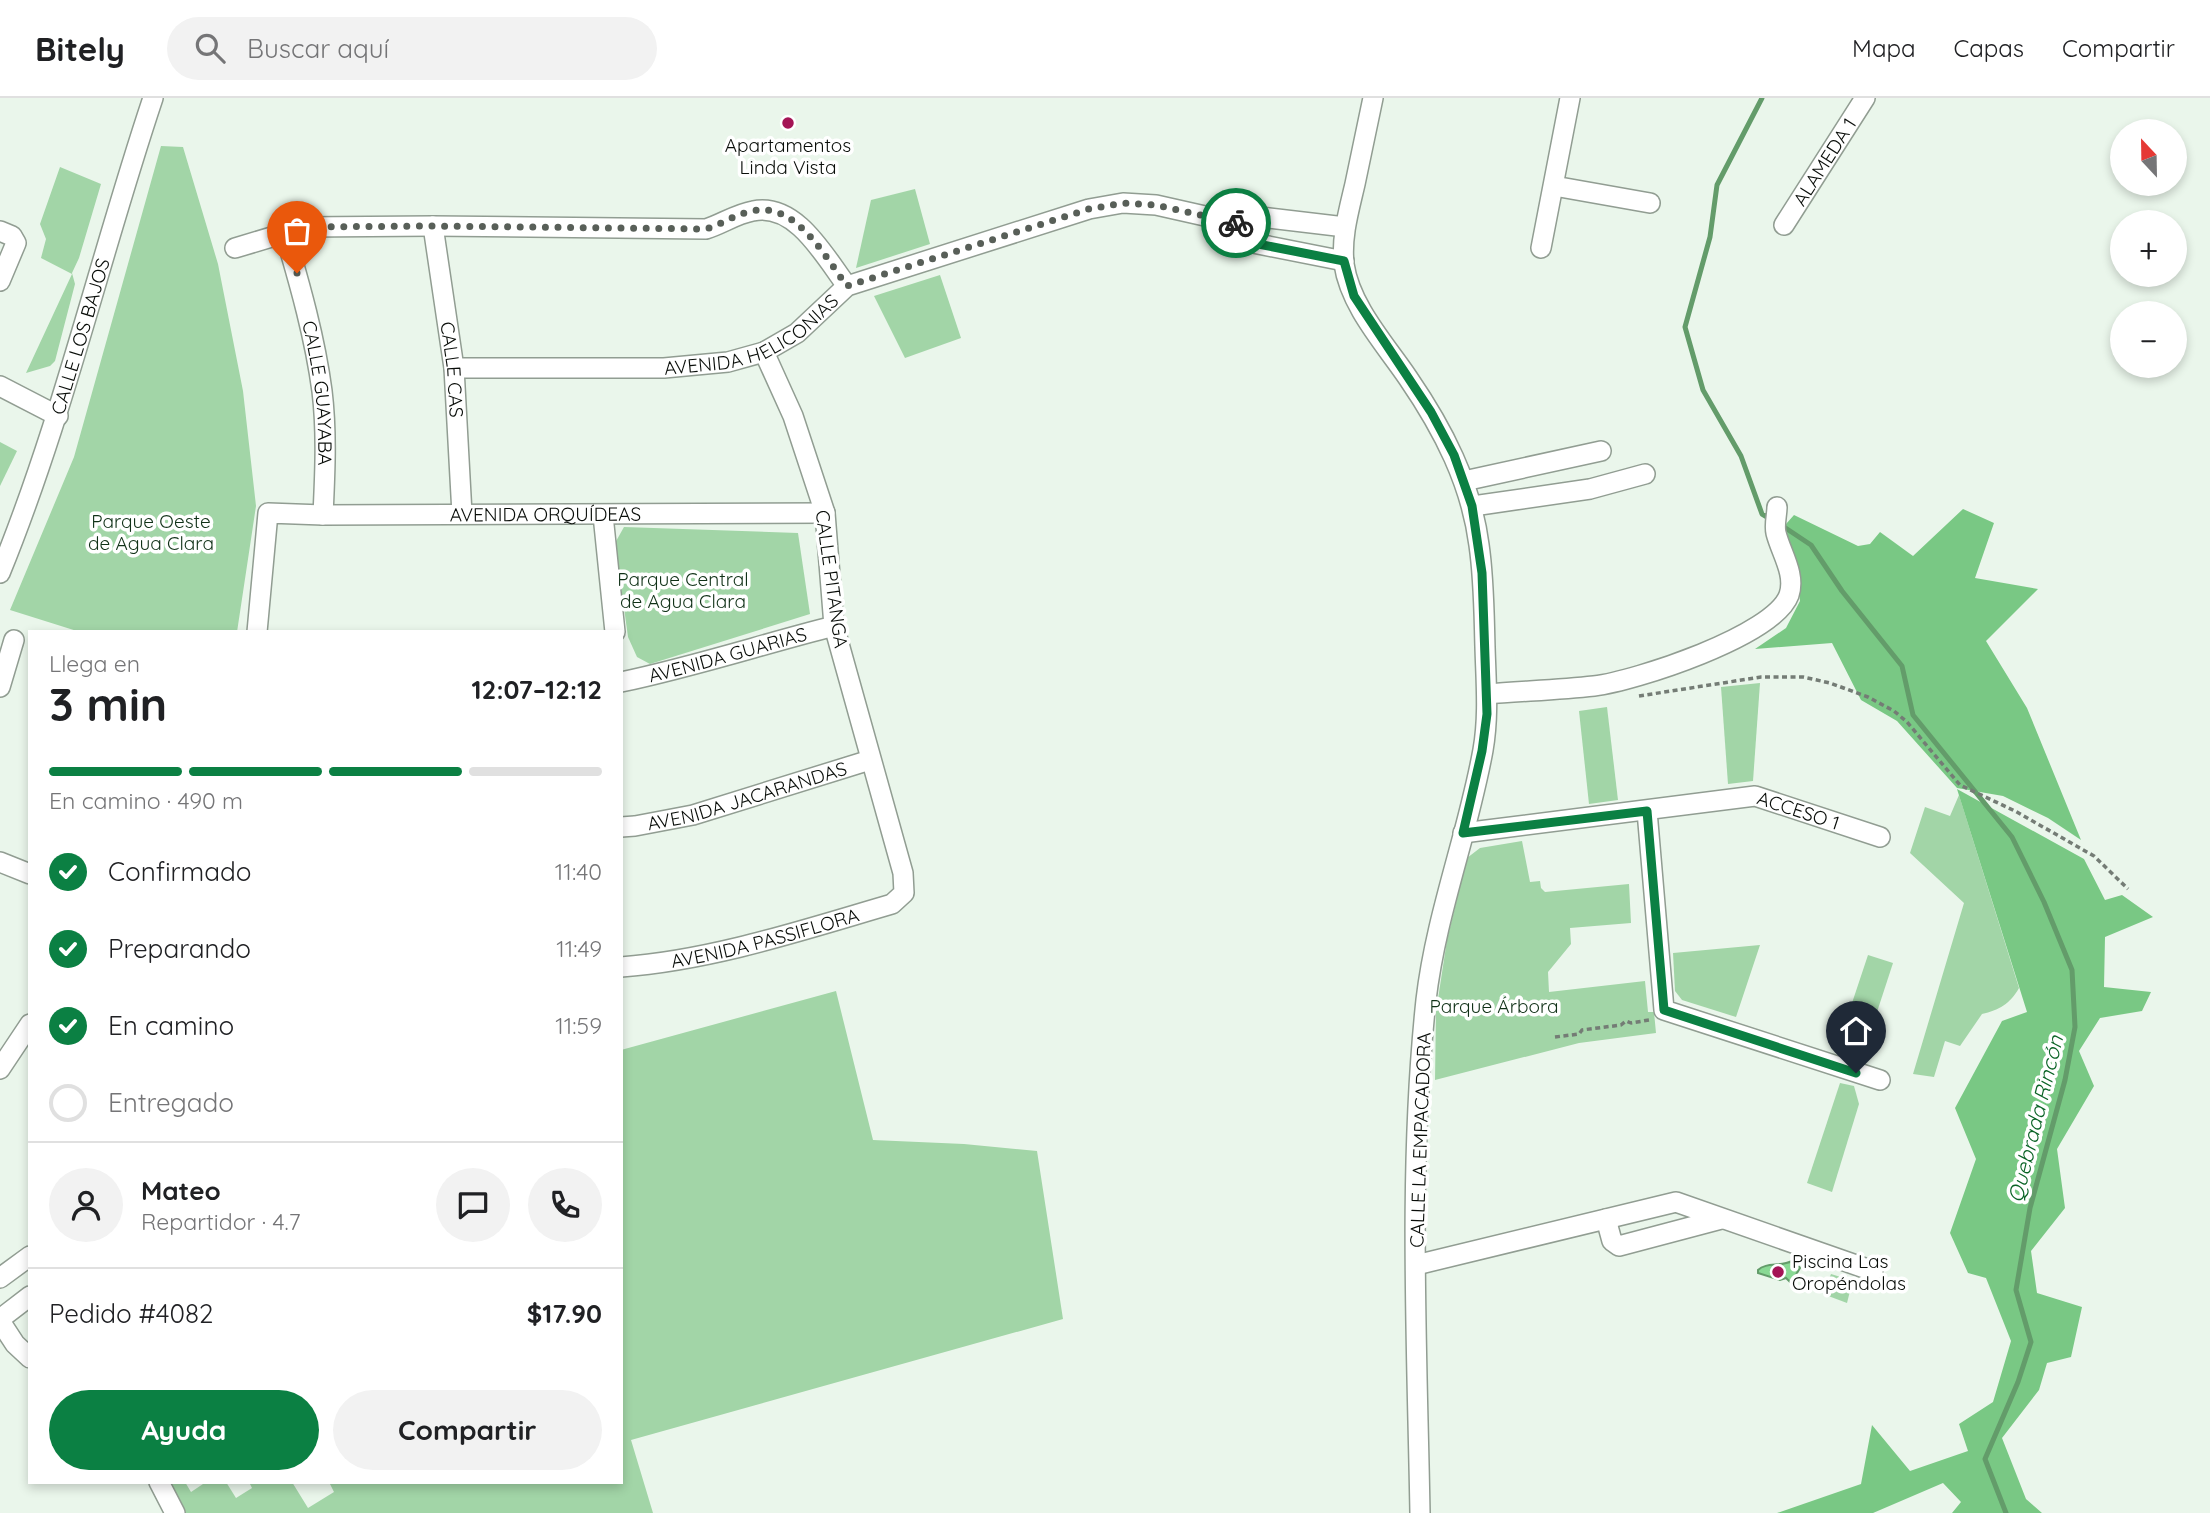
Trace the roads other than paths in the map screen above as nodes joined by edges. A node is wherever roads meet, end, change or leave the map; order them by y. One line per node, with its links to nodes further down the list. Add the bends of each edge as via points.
1 (153, 98): 21 (street, CALLE LOS BAJOS)
2 (1373, 98): 10 (street, CALLE LA EMPACADORA)
3 (1570, 98): 5 (street)
4 (1865, 98): 8 (street, ALAMEDA 1)
5 (1554, 186): 6 (street); 14 (street)
6 (1650, 203)
7 (1236, 223): 10 (street, AVENIDA HELICONIAS, via 1261,217); 15 (street, AVENIDA HELICONIAS, via 1253,243); 17 (street, AVENIDA HELICONIAS, via 1156,205 1123,203 1089,209)
8 (1784, 225)
9 (433, 226): 12 (street, via 305,227); 17 (street, via 706,229 756,210 775,211 808,235); 19 (street, CALLE CAS)
10 (1345, 227): 15 (street, CALLE LA EMPACADORA)
11 (0, 231): 16 (street, via 16,243)
12 (285, 234): 13 (street); 29 (street, CALLE GUAYABA, via 303,292 322,391)
13 (235, 248)
14 (1541, 248)
15 (1344, 261): 24 (street, CALLE LA EMPACADORA, via 1354,296 1431,412)
16 (0, 281)
17 (847, 286): 18 (street, AVENIDA HELICONIAS, via 797,333)
18 (764, 352): 19 (street, AVENIDA HELICONIAS, via 728,362 664,368); 27 (street, CALLE PITANGA, via 793,416)
19 (454, 368): 28 (street, CALLE CAS)
20 (0, 386): 21 (street)
21 (58, 416): 31 (street, CALLE LOS BAJOS)
22 (1601, 451): 24 (street)
23 (1645, 474): 25 (street, via 1590,489)
24 (1464, 481): 25 (street, CALLE LA EMPACADORA)
25 (1472, 506): 38 (street, CALLE LA EMPACADORA, via 1482,573)
26 (1777, 507): 38 (street, via 1775,531 1787,564 1789,595 1778,611 1748,632 1657,672 1596,686)
27 (825, 513): 30 (street, AVENIDA ORQUÍDEAS); 32 (street, CALLE PITANGA)
28 (462, 514): 29 (street, AVENIDA ORQUÍDEAS); 30 (street, AVENIDA ORQUÍDEAS)
29 (323, 515): 33 (street, AVENIDA ORQUÍDEAS, via 268,513)
30 (603, 515): 34 (street)
31 (0, 573)
32 (834, 626): 36 (street, AVENIDA GUARIAS); 39 (street, CALLE PITANGA)
33 (257, 630)
34 (615, 630)
35 (14, 640): 37 (street)
36 (623, 682)
37 (0, 687)
38 (1487, 694): 42 (street, CALLE LA EMPACADORA, via 1482,751)
39 (870, 760): 41 (street, AVENIDA JACARANDAS, via 693,815); 46 (street, CALLE PITANGA, via 903,873)
40 (1647, 811): 42 (street, ACCESO 1); 43 (street, ACCESO 1, via 1755,796); 50 (street, via 1664,1010)
41 (623, 827)
42 (1463, 833): 54 (street, CALLE LA EMPACADORA, via 1441,910 1426,998 1419,1090)
43 (1880, 837)
44 (0, 862): 45 (street)
45 (28, 873)
46 (904, 893): 47 (street, AVENIDA PASSIFLORA, via 891,904 728,949)
47 (623, 967)
48 (28, 1027): 49 (street)
49 (0, 1069)
50 (1880, 1080)
51 (1606, 1219): 52 (street, via 1676,1202); 52 (street, via 1612,1241 1619,1246); 54 (street)
52 (1721, 1219): 55 (street)
53 (28, 1257): 56 (street)
54 (1416, 1265): 62 (street, CALLE LA EMPACADORA)
55 (1873, 1271)
56 (0, 1278)
57 (28, 1298): 58 (street)
58 (0, 1320): 59 (street)
59 (28, 1356)
60 (160, 1484): 61 (street)
61 (175, 1513)
62 (1420, 1513)

